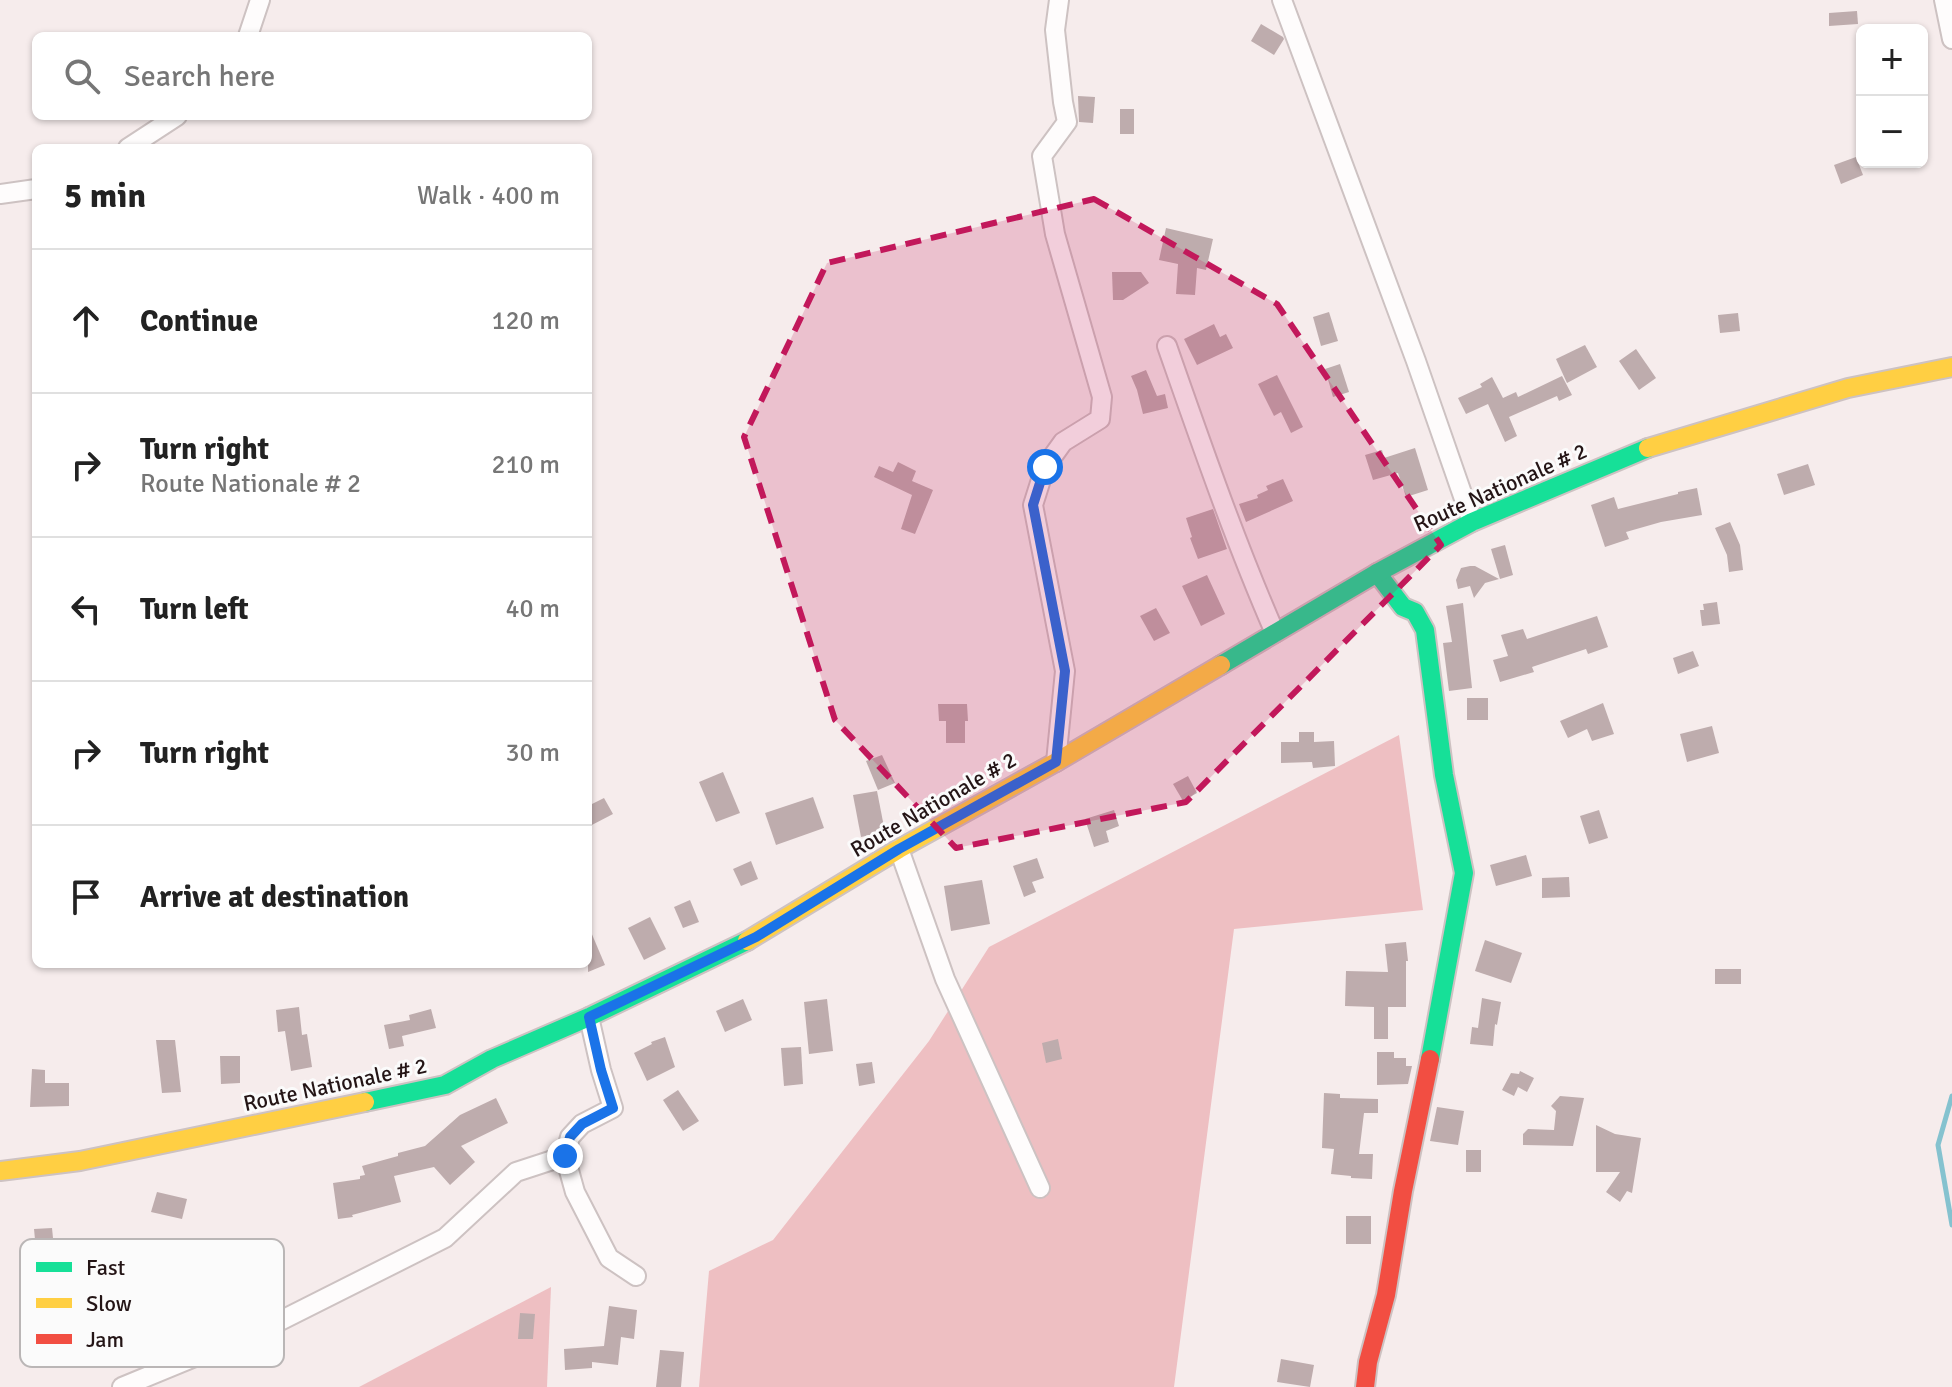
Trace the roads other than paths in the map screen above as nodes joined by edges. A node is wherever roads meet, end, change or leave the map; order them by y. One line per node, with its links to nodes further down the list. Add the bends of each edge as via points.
1 (260, 0): 5 (street)
2 (1059, 0): 16 (street, via 1055,30 1067,122 1042,156 1055,234 1102,397 1100,419 1063,442 1045,467 1033,505 1065,671)
3 (1282, 0): 13 (street)
4 (1944, 0): 6 (street)
5 (249, 32)
6 (1952, 39)
7 (171, 120): 8 (street)
8 (134, 144)
9 (32, 190): 10 (street)
10 (0, 194)
11 (1167, 346): 15 (street)
12 (1952, 367): 13 (main road, Route Nationale # 2, via 1848,388 1646,449)
13 (1472, 522): 14 (main road, Route Nationale # 2)
14 (1377, 573): 15 (main road, Route Nationale # 2); 26 (main road, via 1425,630 1444,775 1464,873)
15 (1275, 633): 16 (main road, Route Nationale # 2)
16 (1056, 762): 17 (main road, Route Nationale # 2)
17 (899, 849): 18 (main road, Route Nationale # 2, via 756,937); 21 (street, via 945,979)
18 (589, 1017): 19 (street, via 613,1108 582,1124 570,1137); 20 (main road, Route Nationale # 2, via 445,1085 80,1161)
19 (565, 1156): 22 (street, via 575,1192 609,1258); 23 (street, via 516,1172 445,1238)
20 (0, 1171)
21 (1040, 1188)
22 (636, 1276)
23 (284, 1319)
24 (171, 1367): 25 (street)
25 (122, 1387)
26 (1365, 1387)

